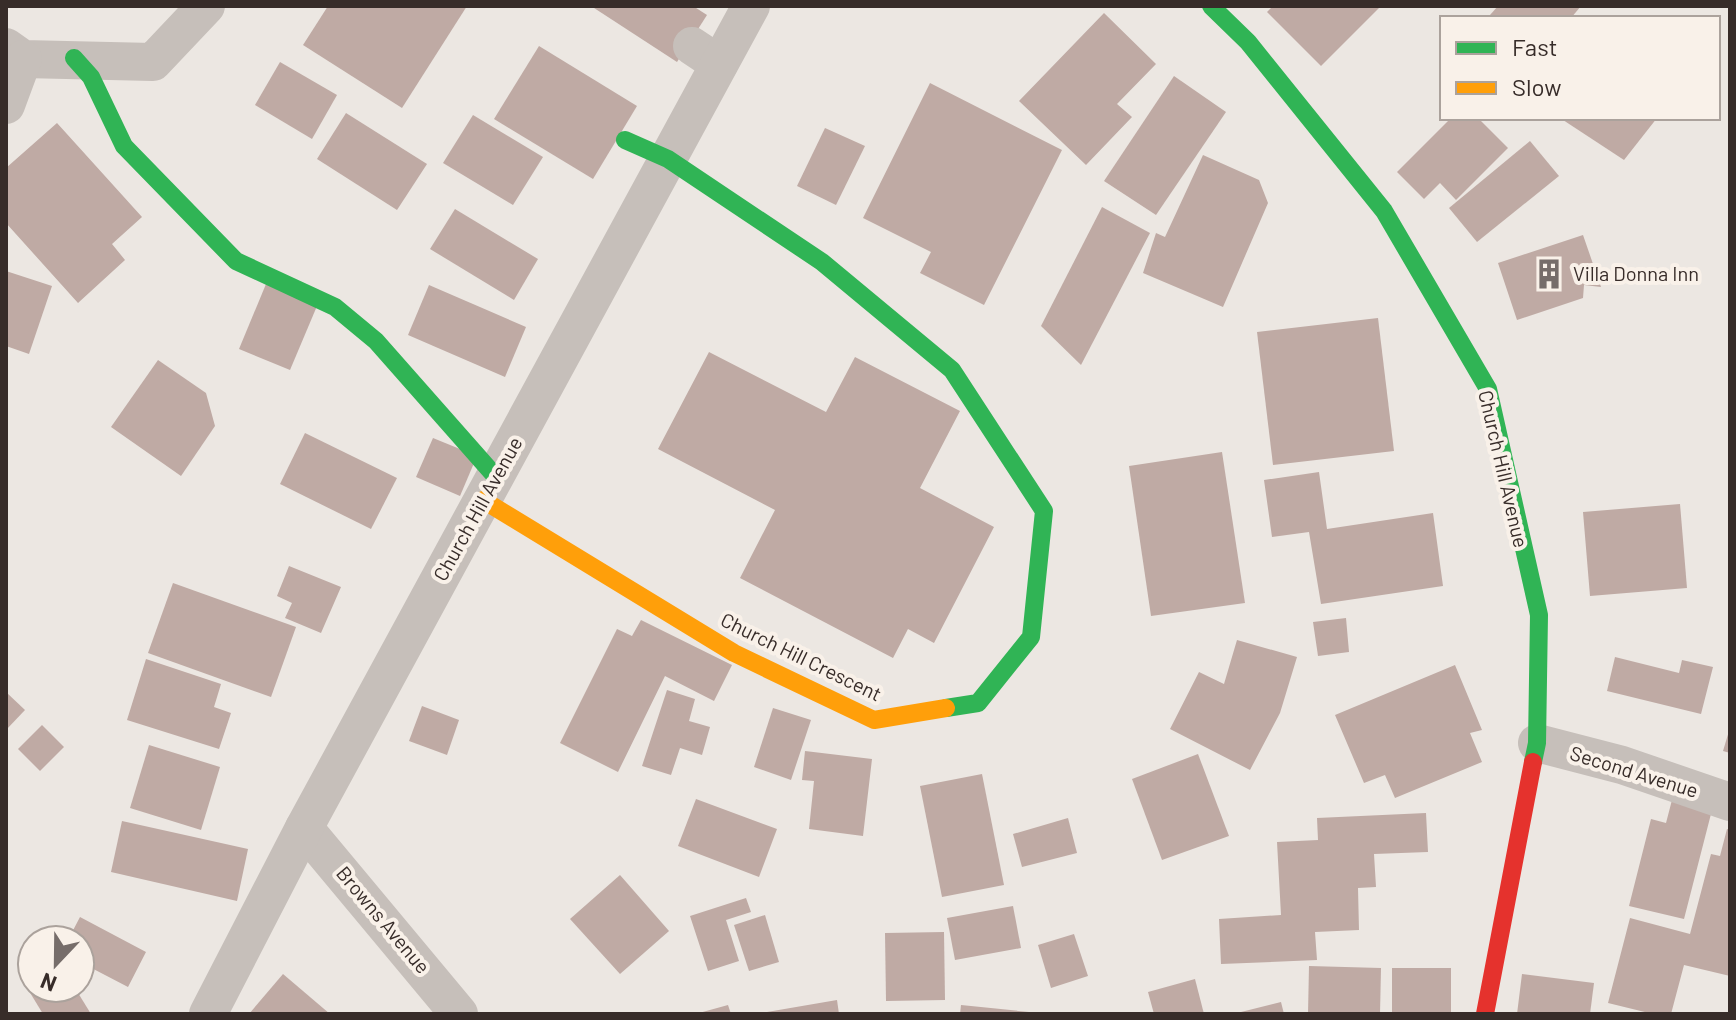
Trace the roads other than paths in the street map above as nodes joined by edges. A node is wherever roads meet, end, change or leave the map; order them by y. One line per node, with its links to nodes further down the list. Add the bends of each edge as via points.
1 (206, 6): 5 (street, via 153,62)
2 (751, 6): 8 (street, Church Hill Avenue, via 706,55)
3 (1211, 6): 10 (street, Church Hill Avenue, via 1248,42 1384,211 1488,389 1539,615)
4 (14, 53): 5 (street); 6 (street)
5 (74, 58): 9 (street, Church Hill Crescent, via 91,77 124,146 236,261 335,307 376,341)
6 (6, 105)
7 (625, 140): 8 (street, Church Hill Crescent)
8 (668, 159): 9 (street, Church Hill Avenue); 9 (street, Church Hill Crescent, via 822,262 952,370 1044,511 1031,637 978,703 874,720 734,653)
9 (489, 488): 12 (street, Church Hill Avenue)
10 (1537, 743): 11 (street, Second Avenue); 15 (street, Church Hill Avenue)
11 (1730, 802)
12 (304, 828): 13 (street, Church Hill Avenue); 14 (street, Browns Avenue)
13 (208, 1014)
14 (459, 1014)
15 (1485, 1014)

